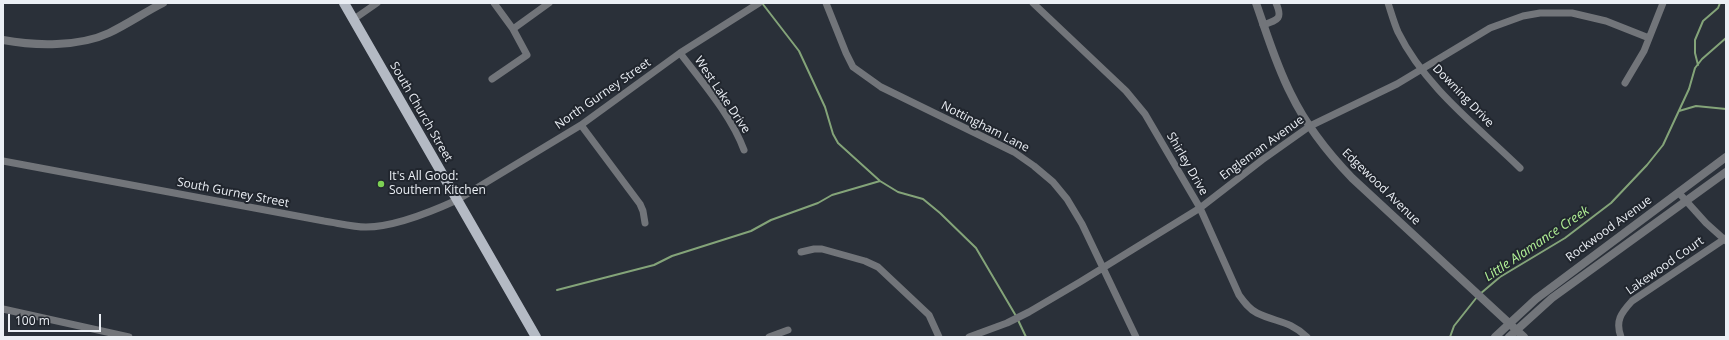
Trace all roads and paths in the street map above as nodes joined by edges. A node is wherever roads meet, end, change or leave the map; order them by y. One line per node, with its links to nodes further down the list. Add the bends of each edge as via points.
1 (163, 3): 17 (street, via 108,34 82,42 34,44)
2 (344, 3): 13 (main road, South Church Street)
3 (377, 3): 13 (street)
4 (494, 3): 15 (street)
5 (549, 3): 15 (street)
6 (759, 3): 18 (street, North Gurney Street)
7 (826, 3): 36 (street, Nottingham Lane, via 853,67 881,87 1014,152 1034,166 1053,182 1067,199)
8 (1033, 3): 32 (street, Shirley Drive, via 1137,103)
9 (1256, 3): 14 (street, Edgewood Avenue)
10 (1276, 3): 14 (street, via 1279,18)
11 (1388, 3): 19 (street, Downing Drive, via 1398,32)
12 (1663, 3): 16 (street)
13 (354, 19): 30 (main road, South Church Street)
14 (1263, 25): 23 (street, Edgewood Avenue, via 1291,94)
15 (513, 30): 20 (street, via 526,55)
16 (1649, 38): 19 (street, Engleman Avenue, via 1589,16 1540,13 1523,16 1490,28); 21 (street, via 1637,64)
17 (3, 40)
18 (680, 53): 22 (street, North Gurney Street); 24 (street, West Lake Drive, via 738,134)
19 (1422, 70): 23 (street, Engleman Avenue); 27 (street, Downing Drive, via 1451,102)
20 (492, 79)
21 (1624, 83)
22 (581, 125): 30 (street, North Gurney Street); 33 (street, via 640,204)
23 (1310, 126): 32 (street, Engleman Avenue); 38 (street, Edgewood Avenue, via 1326,149 1352,178)
24 (744, 150)
25 (1726, 157): 29 (street, Rockwood Avenue)
26 (3, 161): 30 (street, South Gurney Street, via 364,227 385,226)
27 (1520, 168)
28 (1726, 172): 31 (street, Rockwood Avenue)
29 (1679, 193): 31 (street); 38 (street, Rockwood Avenue, via 1596,253)
30 (457, 200): 42 (main road, South Church Street)
31 (1687, 201): 34 (street, via 1706,223); 40 (street, Rockwood Avenue, via 1552,298)
32 (1200, 208): 36 (street, Engleman Avenue); 47 (street, Shirley Drive, via 1239,295 1249,308 1295,326)
33 (645, 222)
34 (1725, 239): 51 (street, Lakewood Court, via 1632,301 1621,313 1618,324)
35 (801, 252): 44 (street, via 822,249 878,267 929,315)
36 (1104, 267): 45 (street, Engleman Avenue, via 1029,312); 46 (street, Nottingham Lane)
37 (3, 309): 41 (street)
38 (1508, 323): 40 (street, Edgewood Avenue); 48 (street, Rockwood Avenue)
39 (788, 330): 43 (street)
40 (1516, 330): 49 (street, Rockwood Avenue); 50 (street, Edgewood Avenue)
41 (130, 337)
42 (536, 337)
43 (769, 337)
44 (939, 337)
45 (969, 337)
46 (1136, 337)
47 (1307, 337)
48 (1495, 337)
49 (1509, 337)
50 (1524, 337)
51 (1621, 337)

